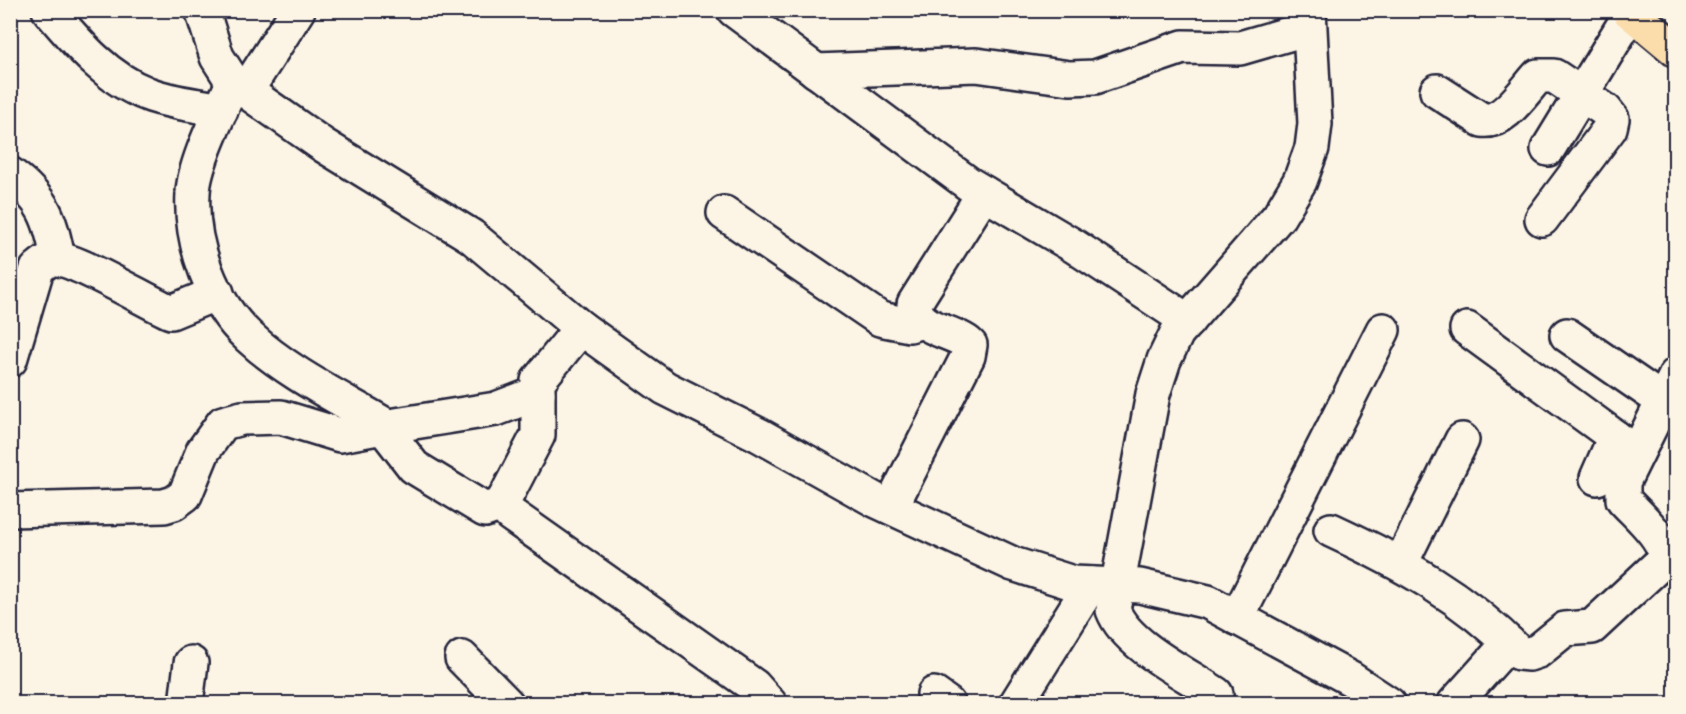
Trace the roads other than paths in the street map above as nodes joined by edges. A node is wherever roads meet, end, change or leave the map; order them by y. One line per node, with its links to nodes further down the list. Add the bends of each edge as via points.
1 (49, 10): 10 (street, via 78,44 127,84 150,95)
2 (202, 10): 10 (street)
3 (298, 10): 10 (street)
4 (734, 10): 8 (street)
5 (1630, 12): 7 (main road); 11 (street)
6 (1309, 19): 8 (street, via 1240,48 1183,47 1095,77 1070,78 976,65); 20 (street, via 1316,124 1300,181 1279,216)
7 (1674, 46)
8 (816, 71): 14 (street)
9 (1437, 91): 11 (street, via 1489,121 1498,119 1538,76 1554,76)
10 (233, 94): 18 (street, via 192,191 194,229 204,266); 21 (street, via 471,236)
11 (1580, 96): 12 (street); 16 (street, via 1605,110 1612,119 1610,128)
12 (1548, 149)
13 (10, 174): 17 (street, via 31,189 46,213)
14 (984, 193): 19 (street, via 914,304 914,314); 20 (street)
15 (724, 213): 19 (street, via 880,320 910,325)
16 (1542, 219)
17 (58, 258): 18 (street, via 171,312); 25 (street, via 37,269)
18 (217, 293): 28 (street, via 248,337)
19 (921, 321): 33 (street, via 970,345 968,356)
20 (1188, 321): 38 (street, via 1177,333 1164,360 1153,394)
21 (580, 328): 26 (street, via 538,381); 33 (street, via 665,388)
22 (1467, 329): 30 (street)
23 (1383, 330): 39 (street)
24 (1567, 335): 27 (street)
25 (10, 360)
26 (538, 393): 28 (street, via 496,409); 32 (street, via 538,435)
27 (1671, 395): 30 (street)
28 (385, 427): 32 (street, via 414,467 485,510); 34 (street, via 340,435 281,417 242,418 223,423 203,451 185,495 174,503)
29 (1462, 440): 37 (street)
30 (1626, 445): 31 (street); 36 (street, via 1623,499)
31 (1597, 478)
32 (502, 504): 46 (street, via 510,514 754,686)
33 (891, 507): 38 (street, via 1013,564 1073,583)
34 (10, 510)
35 (1331, 530): 37 (street)
36 (1668, 545): 40 (street, via 1664,560 1592,627 1565,629 1529,654 1519,653)
37 (1401, 563): 40 (street, via 1442,589)
38 (1104, 585): 39 (street, via 1140,586 1208,602); 43 (street, via 1124,630); 47 (street)
39 (1237, 618): 48 (street, via 1351,679)
40 (1509, 643): 49 (street)
41 (462, 658): 45 (street)
42 (191, 663): 44 (street)
43 (1216, 694)
44 (186, 704)
45 (507, 704)
46 (770, 704)
47 (1016, 704)
48 (1389, 704)
49 (1454, 704)

